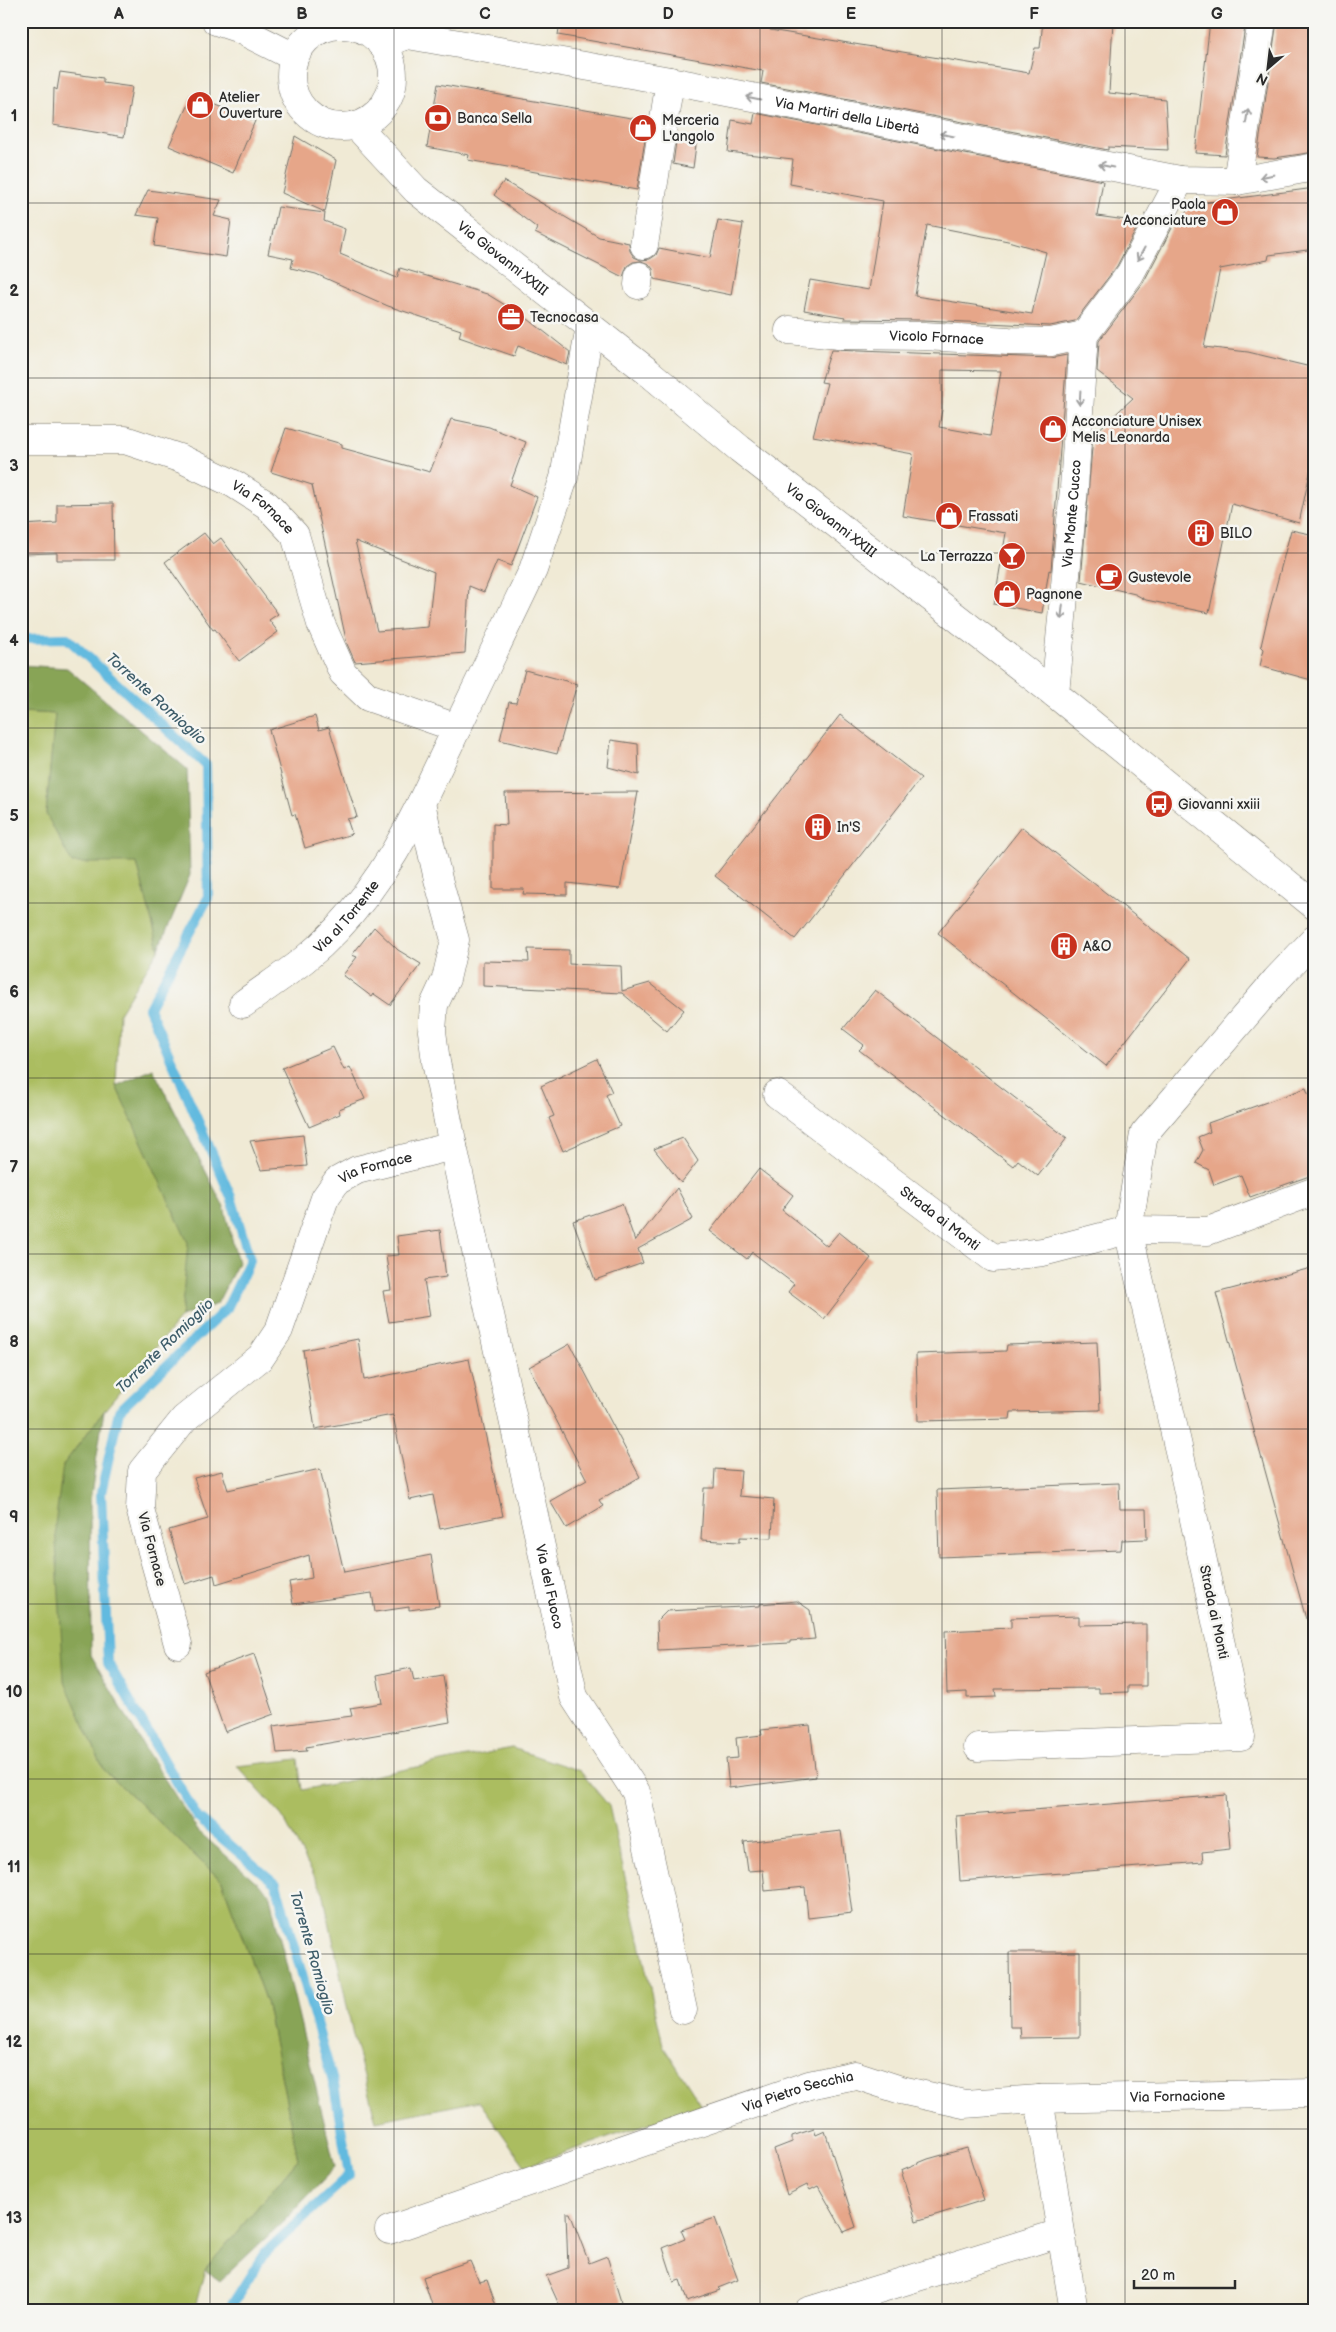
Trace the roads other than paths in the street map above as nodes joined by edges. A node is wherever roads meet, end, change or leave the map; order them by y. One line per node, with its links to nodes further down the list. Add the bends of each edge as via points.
1 (216, 21): 4 (street, via 238,28)
2 (1262, 21): 9 (street, one-way to 2)
3 (382, 44): 4 (street, via 363,30 341,24 313,34 301,44); 5 (street, Via Martiri della Libertà, via 408,35); 6 (street, via 390,58 391,91 371,118)
4 (294, 57): 6 (street, via 290,73 292,89 299,104 324,124)
5 (670, 81): 8 (street, Via Martiri della Libertà, one-way to 5); 10 (street)
6 (356, 125): 11 (street, Via Giovanni XXIII, via 416,190)
7 (1315, 167): 9 (street, Via Martiri della Libertà, one-way to 9)
8 (1180, 180): 9 (street, Via Martiri della Libertà); 13 (street, one-way to 13, via 1130,274)
9 (1237, 181)
10 (644, 245)
11 (590, 326): 15 (street, Via Giovanni XXIII, via 740,449); 16 (street, via 564,478 533,570)
12 (789, 330): 13 (street, Vicolo Fornace, via 1009,342 1051,342)
13 (1084, 335): 15 (street, Via Monte Cucco, one-way to 15, via 1074,488)
14 (21, 440): 16 (street, Via Fornace, via 125,440 182,459 234,484 267,505 295,535 321,624 343,673 368,697)
15 (1054, 694): 18 (street, Via Giovanni XXIII)
16 (457, 728): 17 (street)
17 (421, 803): 20 (street, Via al Torrente, via 406,834 354,910 306,958); 22 (street, via 455,940 446,979 434,1005 432,1032)
18 (1315, 906)
19 (1315, 939): 24 (street, Strada ai Monti, via 1144,1134)
20 (242, 1004)
21 (777, 1094): 24 (street, Strada ai Monti, via 993,1258 1043,1252)
22 (454, 1146): 25 (street, Via Fornace, via 357,1170 337,1181 325,1198 279,1330 261,1357 184,1419 142,1471 140,1509); 27 (street, Via del Fuoco, via 574,1697 636,1792)
23 (1315, 1192): 24 (street, via 1208,1231)
24 (1128, 1230): 26 (street, Strada ai Monti, via 1242,1737)
25 (178, 1644)
26 (978, 1747)
27 (683, 2010)
28 (1315, 2093): 29 (street, Via Fornacione)
29 (1039, 2099): 30 (street, Via Pietro Secchia, via 964,2104 901,2090 855,2075 809,2086); 31 (street)
30 (388, 2230)
31 (1060, 2233): 32 (street); 33 (street)
32 (808, 2311)
33 (1074, 2311)

